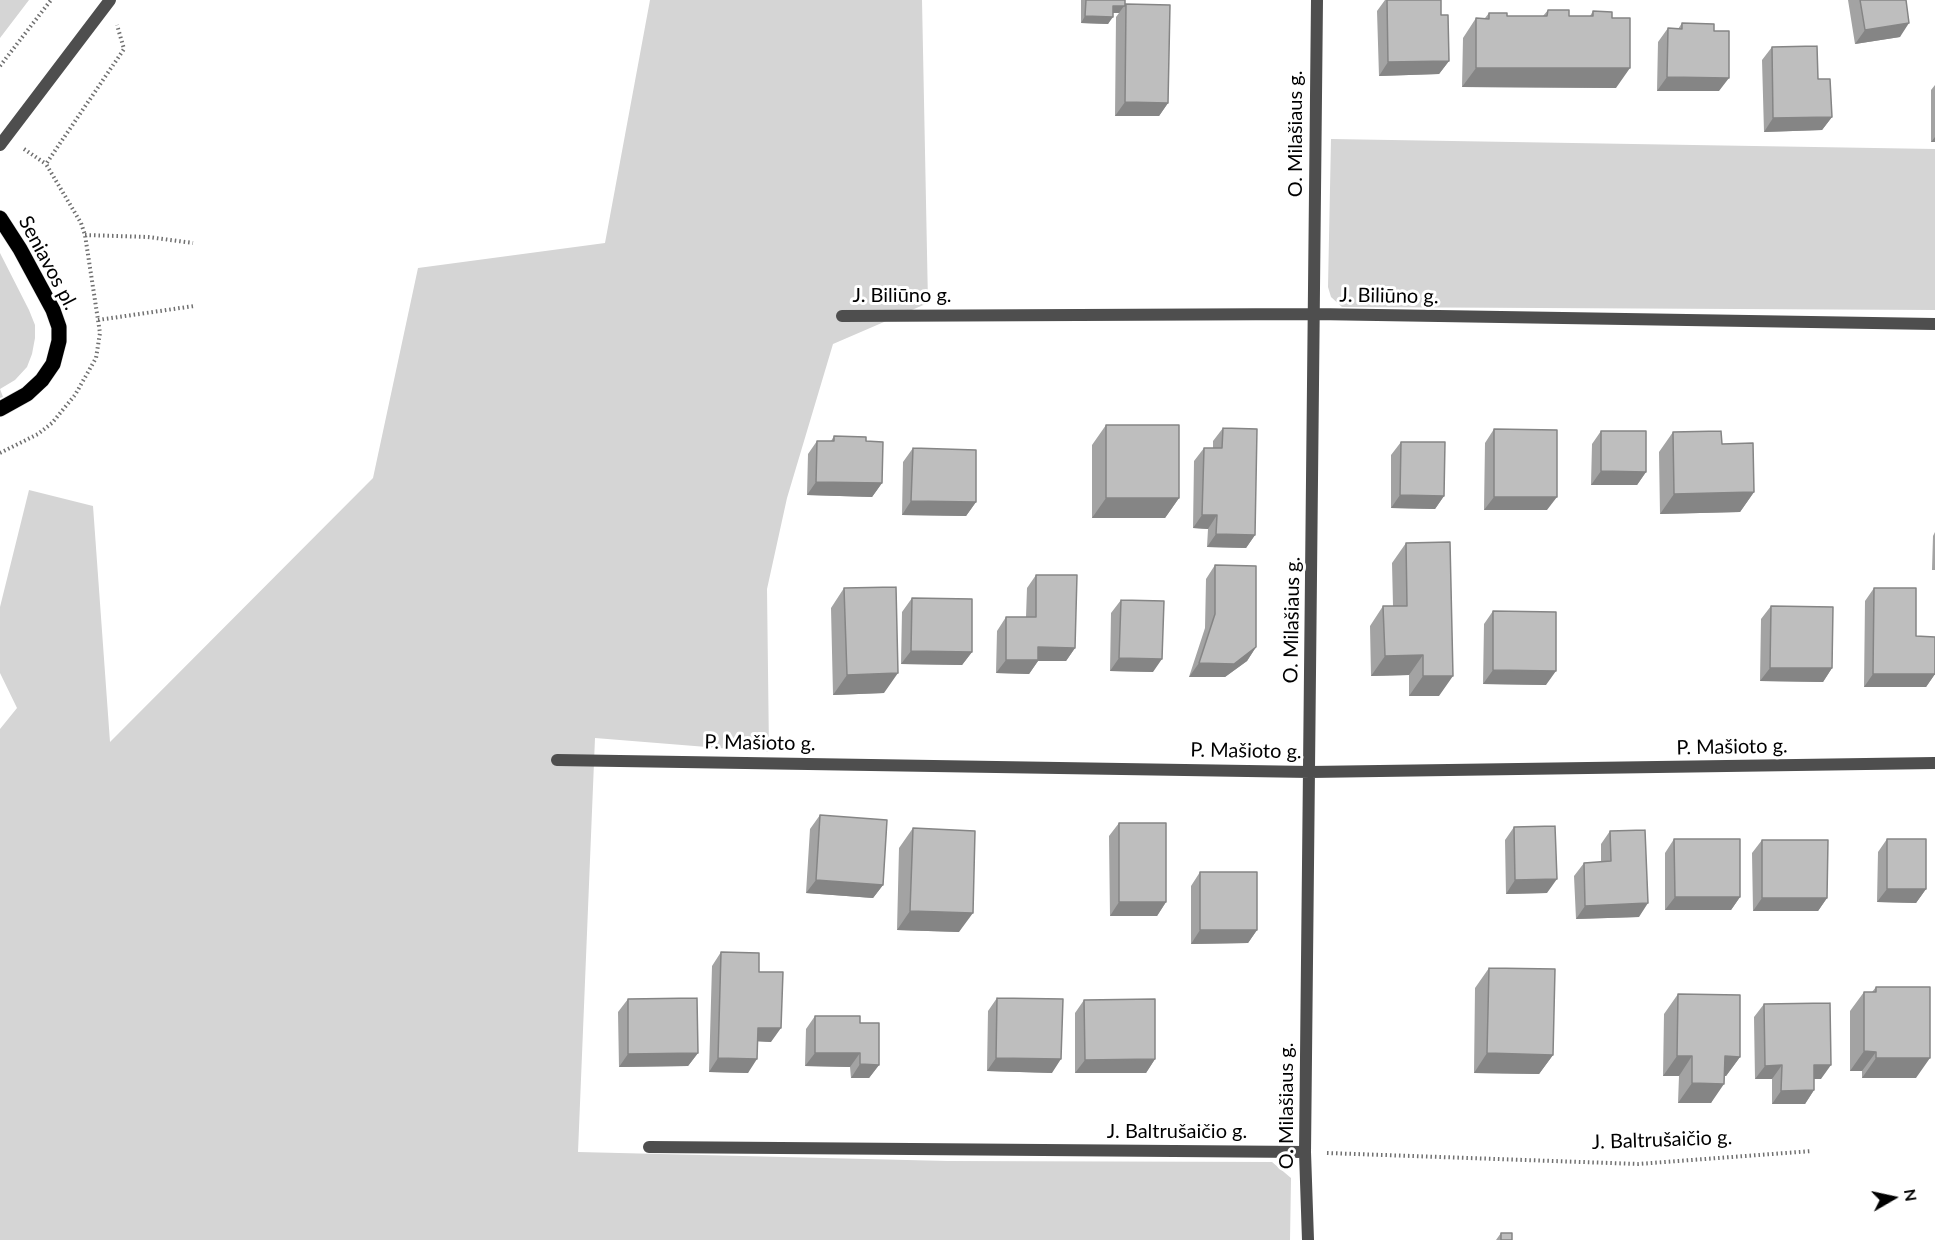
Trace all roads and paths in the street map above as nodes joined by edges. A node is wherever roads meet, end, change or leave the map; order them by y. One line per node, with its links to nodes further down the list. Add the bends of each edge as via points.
1 (51, 0): 5 (path)
2 (110, 0): 6 (street)
3 (1317, 0): 11 (street, O. Milašiaus g.)
4 (124, 50): 8 (path, via 46,164)
5 (0, 66)
6 (0, 145)
7 (0, 218): 15 (main road, Seniavos pl., via 53,310 59,340 42,380)
8 (85, 235): 9 (path); 13 (path)
9 (193, 243)
10 (194, 306): 13 (path)
11 (1315, 314): 12 (street, J. Biliūno g.); 14 (street, J. Biliūno g.); 19 (street, O. Milašiaus g.)
12 (842, 316)
13 (98, 320): 16 (path, via 96,358 63,411 38,434)
14 (1935, 324)
15 (0, 409)
16 (0, 453)
17 (557, 760): 19 (street, P. Mašioto g.)
18 (1935, 764): 19 (street, P. Mašioto g.)
19 (1310, 772): 22 (street, O. Milašiaus g.)
20 (649, 1147): 22 (street, J. Baltrušaičio g.)
21 (1812, 1151): 22 (path, J. Baltrušaičio g., via 1638,1164)
22 (1305, 1152): 23 (street, O. Milašiaus g.)
23 (1308, 1240)

